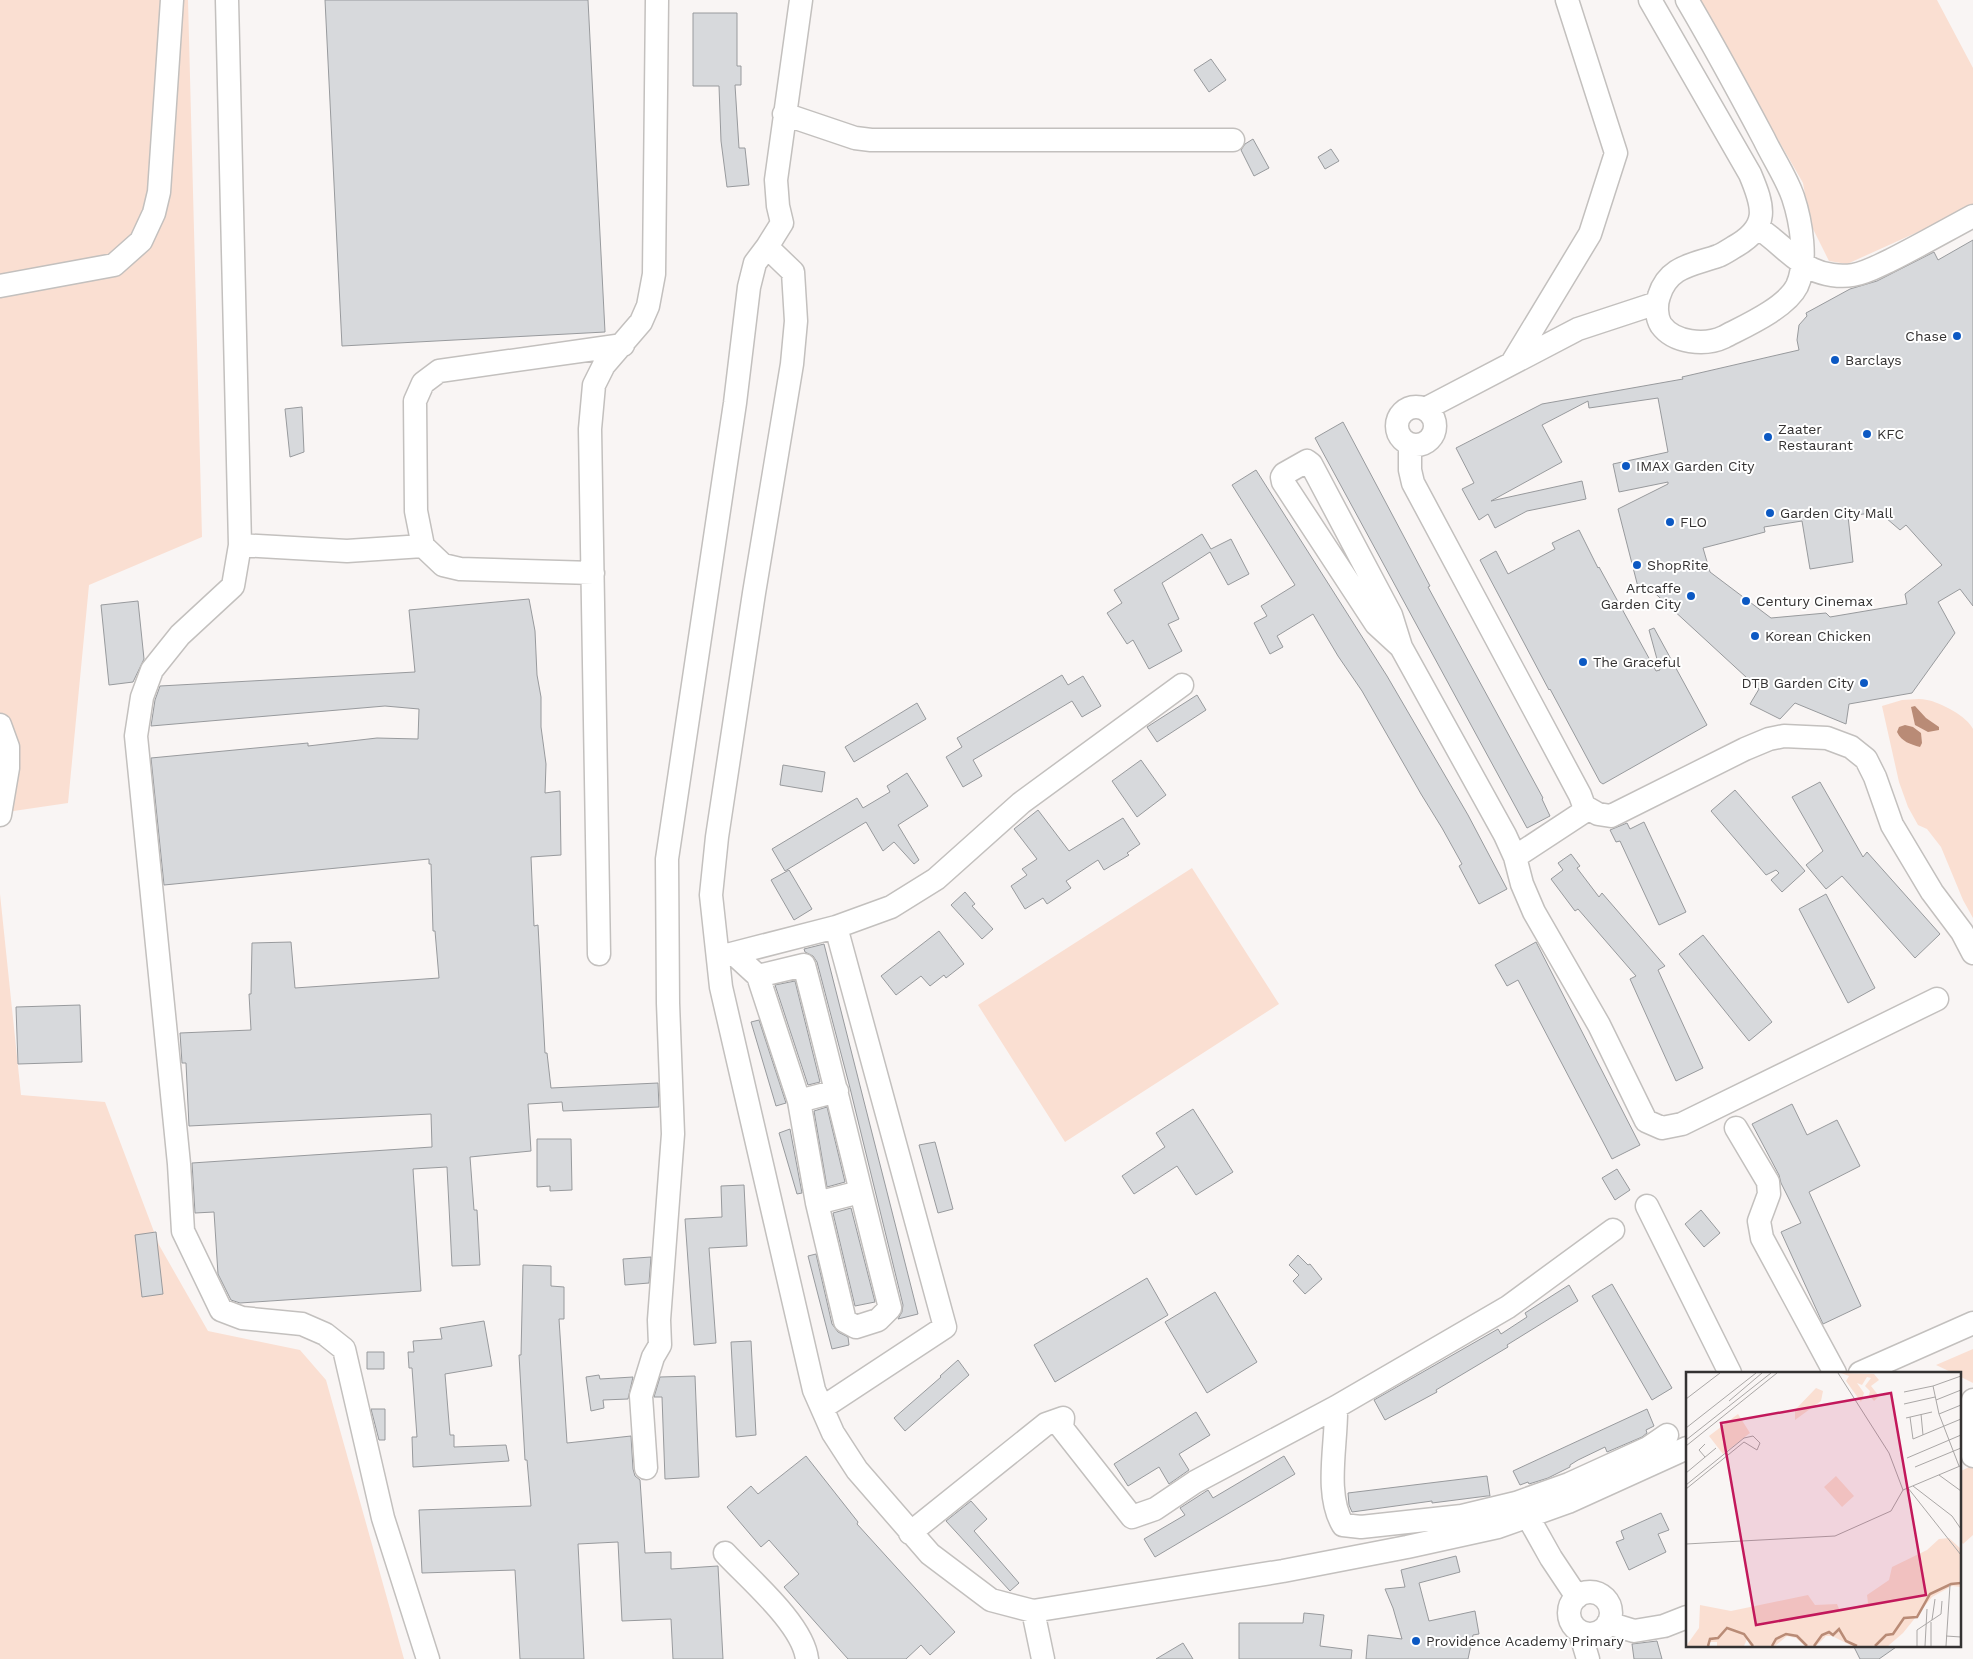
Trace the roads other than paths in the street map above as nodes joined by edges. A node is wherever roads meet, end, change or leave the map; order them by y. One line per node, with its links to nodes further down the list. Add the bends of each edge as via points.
1 (172, 0): 16 (street, via 159,192 154,213 141,241 114,265)
2 (227, 0): 20 (street)
3 (657, 0): 18 (street, via 654,274 648,306 641,322)
4 (1567, 0): 19 (street, via 1616,153 1590,234)
5 (1650, 0): 9 (street)
6 (1687, 0): 8 (street)
7 (799, 1): 10 (street)
8 (1708, 36): 9 (street); 15 (street, via 1792,196 1802,236)
9 (1681, 54): 13 (street, via 1759,194 1762,212)
10 (784, 114): 11 (street, via 855,138 871,140); 14 (street, via 776,180 782,223)
11 (1233, 140)
12 (1973, 216): 15 (street, via 1870,270 1853,275 1822,273)
13 (1758, 228): 15 (street); 17 (street, via 1748,239 1719,256 1678,270 1662,286)
14 (767, 246): 32 (street, via 793,272 796,321 780,448 717,837 711,895); 52 (street, via 755,263 749,287 734,412 667,859 673,1134 659,1320 660,1345 641,1396)
15 (1802, 263): 17 (street, via 1797,286 1791,295 1767,315 1721,338 1686,341 1670,333 1660,324)
16 (0, 286)
17 (1657, 303): 19 (street, via 1578,329)
18 (623, 346): 21 (street, via 439,371 423,383 415,401 416,511); 22 (street, via 604,366 594,385 590,429)
19 (1512, 363): 26 (street, via 1425,410 1407,410 1399,418 1400,436 1410,444 1413,483 1426,509)
20 (240, 545): 21 (street, via 347,551); 61 (street, via 233,586 180,635 152,670 142,696 136,736 183,1231 221,1310 242,1318 302,1324 326,1334 344,1349 383,1518)
21 (423, 546): 22 (street, via 443,565 460,569)
22 (593, 573): 31 (street)
23 (1402, 647): 23 (street, via 1376,624 1283,482 1284,474 1307,461 1311,464 1391,615); 28 (street)
24 (1182, 685): 29 (street, via 1021,803 936,879 891,907)
25 (0, 726): 27 (street, via 8,747)
26 (1588, 809): 28 (street); 30 (street, via 1611,816 1769,739 1784,736 1827,738 1851,747 1866,759 1892,825)
27 (0, 815)
28 (1515, 857): 34 (street, via 1534,912 1599,1025 1646,1121 1662,1128 1682,1124)
29 (836, 927): 32 (street); 48 (street, via 945,1327)
30 (1973, 953)
31 (599, 954)
32 (726, 956): 33 (street); 48 (street, via 721,987 814,1390)
33 (758, 976): 35 (street, via 804,965); 36 (street)
34 (1937, 999)
35 (838, 1091): 36 (street); 38 (street)
36 (799, 1101): 39 (street)
37 (1736, 1128): 44 (street, via 1768,1182 1769,1194 1759,1221 1762,1238)
38 (860, 1192): 39 (street); 39 (street, via 890,1308 878,1320 856,1327 845,1321)
39 (817, 1204)
40 (1647, 1206): 43 (street)
41 (1613, 1230): 47 (street, via 1508,1307)
42 (1973, 1323): 45 (street)
43 (1730, 1372)
44 (1834, 1372)
45 (1862, 1372)
46 (1973, 1400): 51 (street, via 1969,1421)
47 (1336, 1407): 49 (street, via 1332,1494 1343,1525 1360,1527 1462,1516 1516,1503 1578,1480 1648,1448); 54 (street, via 1195,1482 1155,1509 1132,1517 1062,1428 1063,1418 1046,1424)
48 (822, 1408): 54 (street, via 833,1433 857,1470)
49 (1667, 1435)
50 (1686, 1448): 53 (street)
51 (1973, 1456)
52 (646, 1468)
53 (1528, 1517): 56 (street); 57 (street, via 1426,1543 1283,1571)
54 (910, 1533): 57 (street, via 930,1554 991,1600)
55 (725, 1553): 62 (street, via 792,1624)
56 (1577, 1597): 59 (street, via 1584,1593 1600,1594 1610,1607); 60 (street, via 1569,1611 1570,1619)
57 (1033, 1611): 63 (street)
58 (1686, 1617): 59 (street, via 1664,1626 1634,1631)
59 (1608, 1623): 60 (street, via 1596,1633)
60 (1580, 1632): 64 (street)
61 (428, 1659)
62 (807, 1659)
63 (1043, 1659)
64 (1588, 1659)

